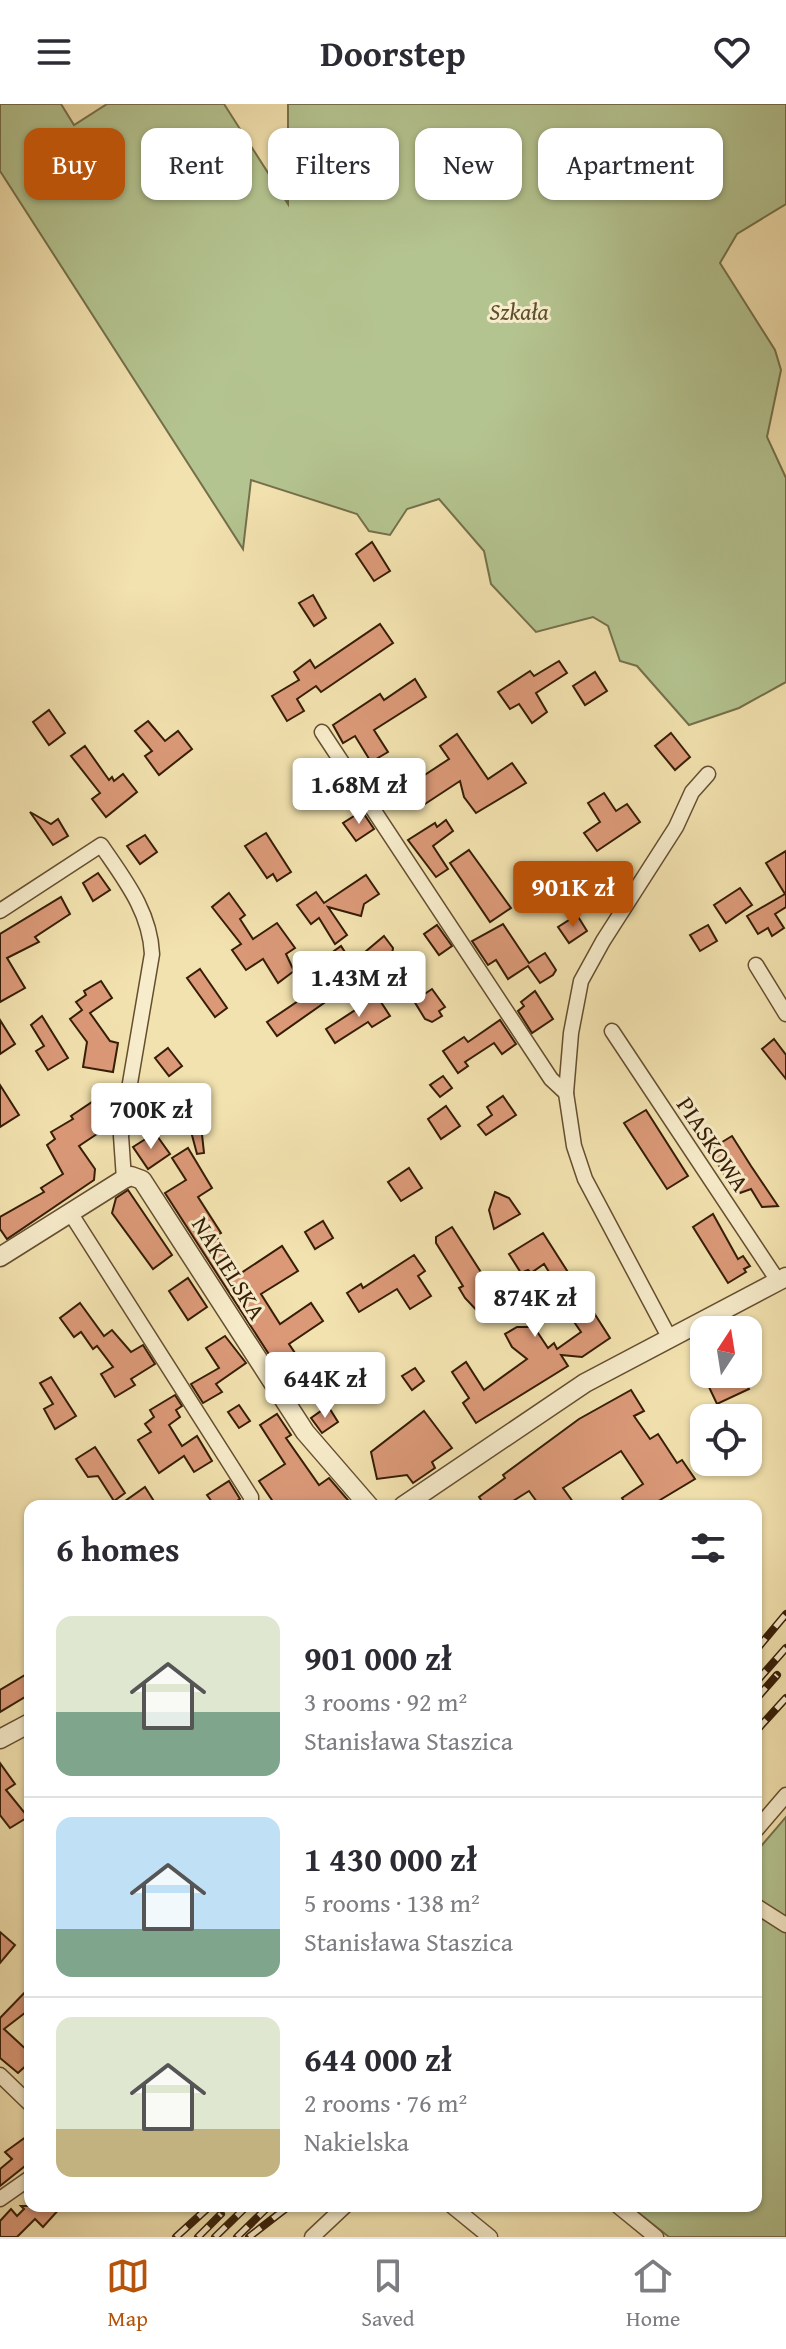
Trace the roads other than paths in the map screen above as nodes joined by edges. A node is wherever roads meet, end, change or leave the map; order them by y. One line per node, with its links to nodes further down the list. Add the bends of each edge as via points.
1 (322, 732): 7 (street, via 551,1079)
2 (708, 774): 7 (street, via 692,792 581,981)
3 (0, 911): 8 (street, via 101,845 132,889 151,934 152,954 121,1136)
4 (756, 965): 5 (street)
5 (786, 1014)
6 (612, 1031): 11 (street, PIASKOWA)
7 (566, 1093): 12 (street, via 585,1179)
8 (127, 1177): 9 (street); 14 (street, NAKIELSKA, via 150,1188 305,1432)
9 (71, 1214): 10 (street); 13 (street)
10 (0, 1257)
11 (782, 1279): 12 (street)
12 (669, 1337): 15 (street, via 585,1383)
13 (251, 1500)
14 (364, 1500)
15 (414, 1500)
16 (24, 1726): 17 (street)
17 (0, 1739)
18 (786, 1795): 19 (street)
19 (762, 1823)
20 (762, 1910): 21 (street)
21 (786, 1925)
22 (0, 2075): 23 (street)
23 (24, 2098)
24 (24, 2182): 25 (street)
25 (0, 2199)
26 (339, 2212): 29 (street)
27 (459, 2212): 30 (street)
28 (625, 2212): 31 (street)
29 (312, 2237)
30 (490, 2237)
31 (656, 2237)

